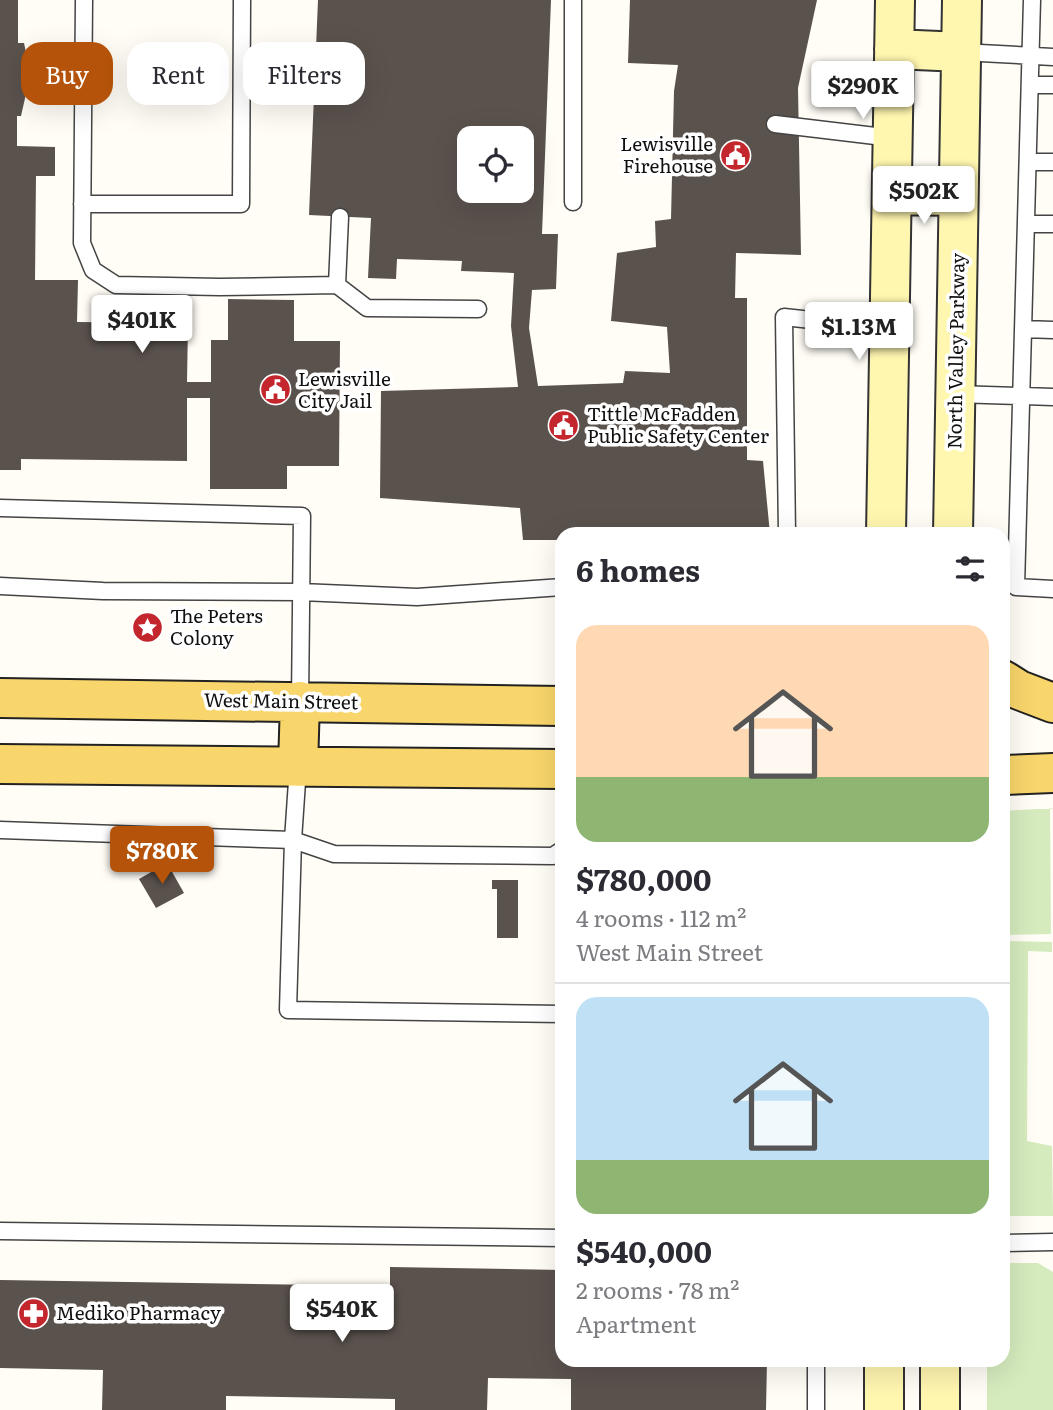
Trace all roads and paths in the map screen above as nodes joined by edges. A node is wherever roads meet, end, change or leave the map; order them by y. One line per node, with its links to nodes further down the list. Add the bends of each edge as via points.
1 (84, 0): 20 (lane)
2 (242, 0): 20 (lane, via 241,204)
3 (573, 0): 19 (lane)
4 (895, 0): 7 (main road)
5 (962, 0): 8 (main road, North Valley Parkway)
6 (1032, 0): 9 (lane)
7 (894, 49): 8 (main road); 14 (main road)
8 (961, 52): 9 (lane); 18 (main road, North Valley Parkway)
9 (1031, 56): 10 (lane); 11 (lane)
10 (1053, 57)
11 (1030, 85): 12 (lane); 15 (lane)
12 (1053, 86)
13 (775, 124): 14 (lane)
14 (892, 138): 17 (main road)
15 (1028, 162): 16 (lane); 22 (lane)
16 (1053, 162)
17 (892, 195): 18 (main road); 26 (main road)
18 (958, 197): 29 (main road, North Valley Parkway)
19 (573, 202)
20 (82, 204): 24 (lane, via 82,243 93,270 116,285)
21 (340, 217): 24 (lane)
22 (1026, 224): 23 (lane); 27 (lane)
23 (1053, 224)
24 (337, 285): 25 (lane, via 367,308)
25 (478, 309)
26 (890, 323): 33 (lane, via 857,325 784,317); 34 (main road)
27 (1023, 330): 28 (lane); 30 (lane)
28 (1053, 330)
29 (955, 394): 30 (lane); 35 (main road, North Valley Parkway)
30 (1021, 397): 31 (lane); 38 (lane, via 1016,587)
31 (1053, 397)
32 (0, 508): 39 (lane, via 302,516)
33 (787, 527)
34 (886, 527)
35 (953, 527)
36 (0, 586): 39 (lane)
37 (555, 587): 39 (lane, via 417,597)
38 (1053, 589)
39 (301, 592): 42 (lane)
40 (1010, 684): 43 (main road)
41 (0, 698): 42 (main road, West Main Street)
42 (300, 701): 44 (main road, West Main Street); 48 (main road)
43 (1053, 703)
44 (555, 706)
45 (1010, 711): 46 (main road)
46 (1053, 711)
47 (0, 764): 48 (main road)
48 (298, 767): 49 (main road); 53 (lane)
49 (555, 769)
50 (1053, 773): 51 (main road)
51 (1010, 775)
52 (0, 830): 53 (lane)
53 (293, 840): 54 (lane, via 334,854); 55 (lane, via 288,1010)
54 (555, 855)
55 (555, 1014)
56 (0, 1231): 57 (lane)
57 (555, 1238)
58 (1010, 1242): 59 (lane)
59 (1053, 1242)
60 (817, 1367): 63 (lane)
61 (884, 1367): 64 (main road)
62 (940, 1367): 65 (main road)
63 (816, 1410)
64 (884, 1410)
65 (940, 1410)

